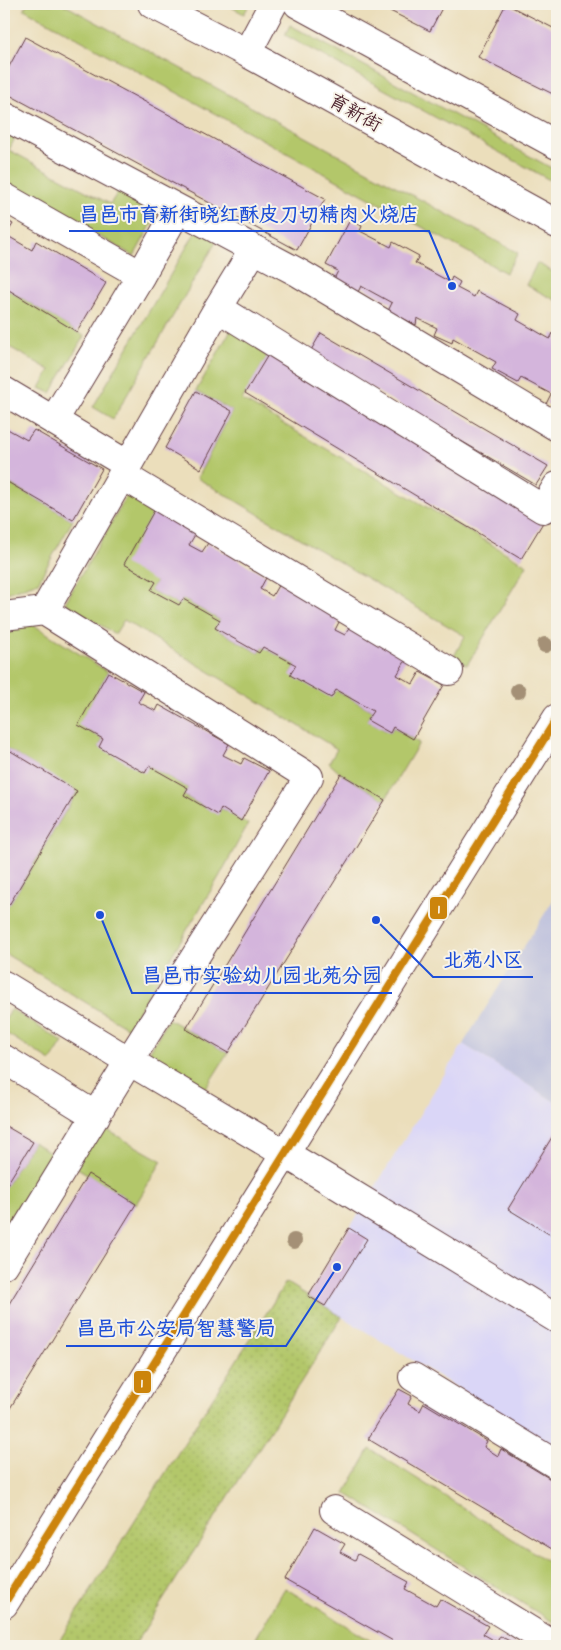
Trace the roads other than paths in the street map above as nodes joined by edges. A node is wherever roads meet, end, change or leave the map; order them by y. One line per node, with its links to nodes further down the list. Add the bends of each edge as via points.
1 (152, 4): 4 (street, 育新街)
2 (272, 4): 4 (street)
3 (298, 4): 6 (street)
4 (247, 53): 9 (street, 育新街)
5 (4, 116): 8 (street)
6 (557, 145)
7 (4, 197): 11 (street)
8 (178, 209): 10 (street); 11 (street)
9 (557, 224)
10 (254, 249): 12 (street); 15 (street)
11 (141, 275): 14 (street)
12 (218, 308): 16 (street); 17 (street, via 543,509)
13 (4, 391): 14 (street)
14 (54, 420): 16 (street)
15 (557, 427)
16 (125, 470): 18 (street); 20 (street)
17 (557, 486)
18 (44, 611): 19 (street); 24 (street, via 309,777)
19 (4, 616)
20 (449, 671)
21 (557, 718): 26 (street)
22 (4, 985): 24 (street)
23 (4, 1059): 25 (street)
24 (129, 1061): 25 (street); 26 (street)
25 (96, 1116): 27 (street)
26 (285, 1153): 28 (street); 32 (street)
27 (4, 1265)
28 (557, 1319)
29 (413, 1377): 30 (street)
30 (557, 1465)
31 (334, 1510): 33 (street)
32 (4, 1604)
33 (555, 1646)

